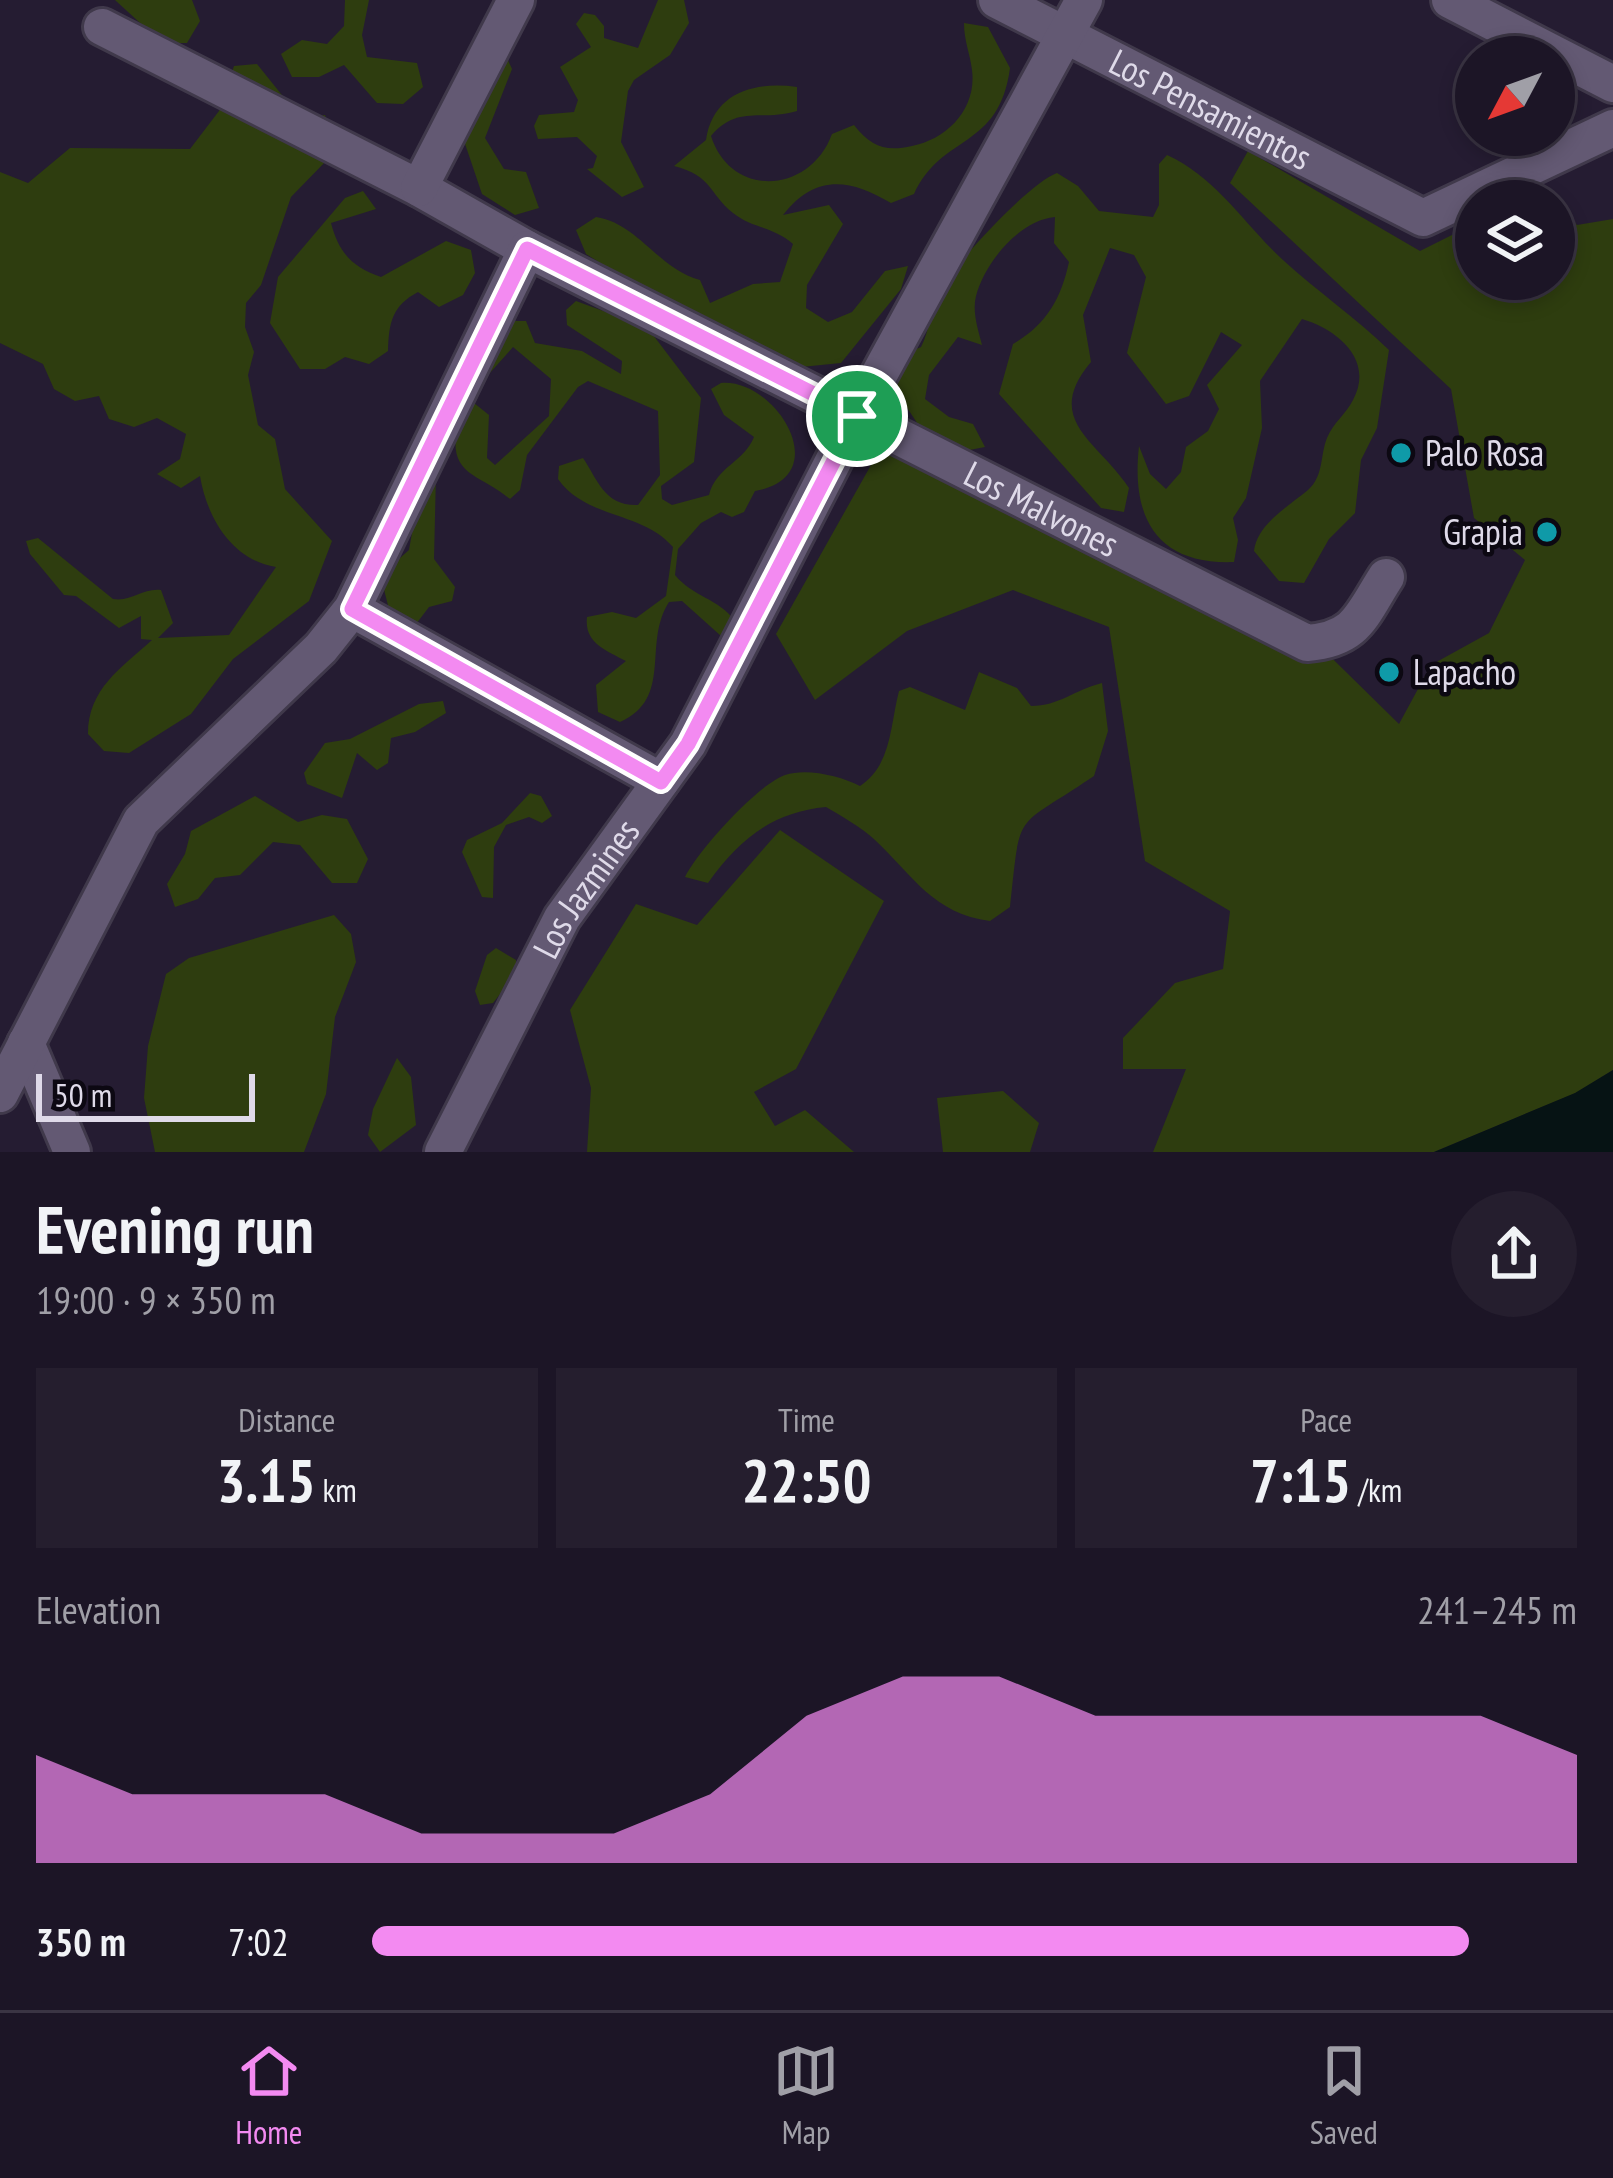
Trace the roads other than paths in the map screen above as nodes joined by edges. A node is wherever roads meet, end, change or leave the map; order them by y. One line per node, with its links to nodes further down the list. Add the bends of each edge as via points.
1 (516, 0): 9 (street)
2 (997, 0): 6 (street, Los Pensamientos)
3 (1084, 0): 6 (street, Los Jazmines)
4 (1450, 0): 7 (street)
5 (102, 26): 9 (street, Los Malvones)
6 (1066, 35): 8 (street, Los Pensamientos, via 1423,218); 11 (street, Los Jazmines)
7 (1613, 84)
8 (1613, 128)
9 (419, 188): 10 (street, Los Malvones)
10 (527, 249): 11 (street, Los Malvones); 13 (street)
11 (857, 416): 12 (street, Los Malvones, via 1306,643 1336,641 1353,629); 14 (street, Los Jazmines)
12 (1386, 577)
13 (352, 609): 14 (street); 15 (street, via 141,821)
14 (661, 782): 18 (street, Los Jazmines, via 562,918)
15 (26, 1043): 16 (street); 17 (street)
16 (0, 1094)
17 (72, 1152)
18 (443, 1152)

